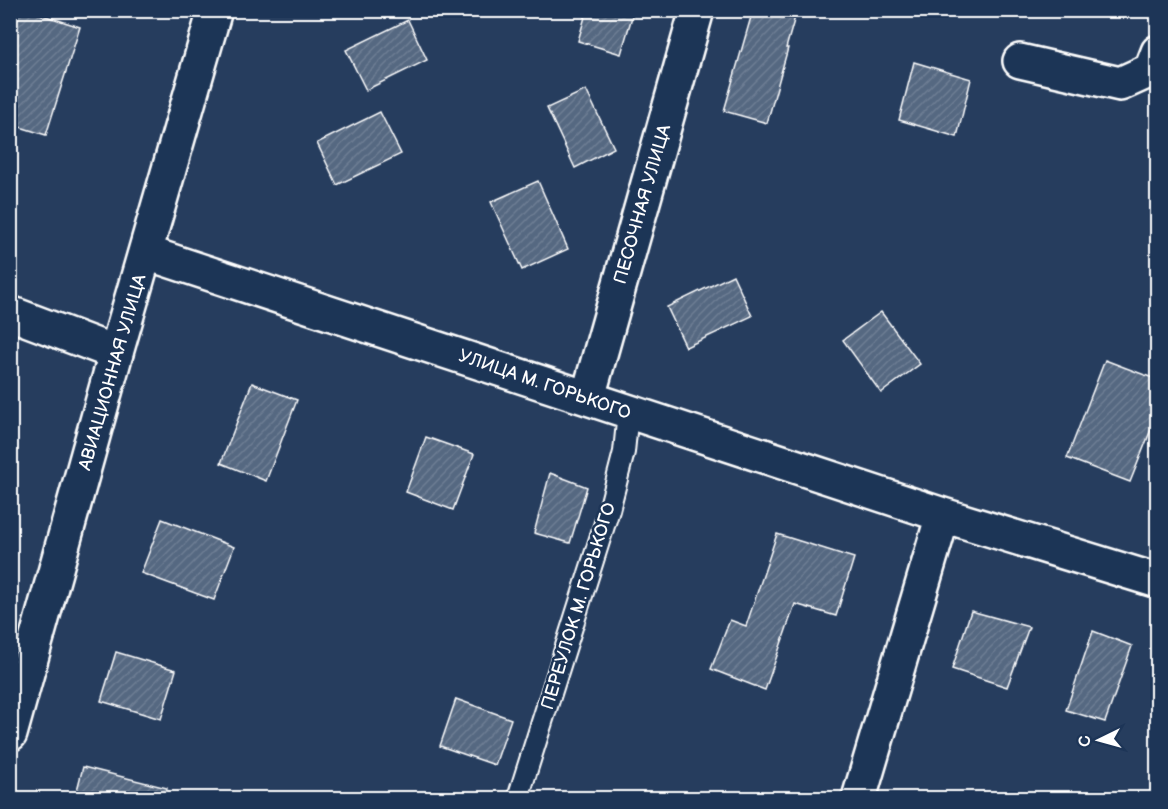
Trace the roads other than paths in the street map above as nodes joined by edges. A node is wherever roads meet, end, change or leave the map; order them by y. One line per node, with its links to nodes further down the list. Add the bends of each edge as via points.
1 (214, 10): 5 (street, АВИАЦИОННАЯ УЛИЦА)
2 (697, 10): 8 (street, ПЕСОЧНАЯ УЛИЦА)
3 (1158, 52): 4 (street, via 1151,70 1120,84)
4 (1020, 61)
5 (147, 253): 7 (street, АВИАЦИОННАЯ УЛИЦА); 8 (street, УЛИЦА М. ГОРЬКОГО)
6 (10, 313): 7 (street)
7 (116, 353): 12 (street, АВИАЦИОННАЯ УЛИЦА)
8 (588, 397): 9 (street, УЛИЦА М. ГОРЬКОГО)
9 (628, 412): 10 (street, УЛИЦА М. ГОРЬКОГО); 13 (lane, ПЕРЕУЛОК М. ГОРЬКОГО, via 624,452 609,510)
10 (943, 515): 11 (street, УЛИЦА М. ГОРЬКОГО); 14 (street)
11 (1158, 581)
12 (10, 734)
13 (518, 798)
14 (859, 798)

